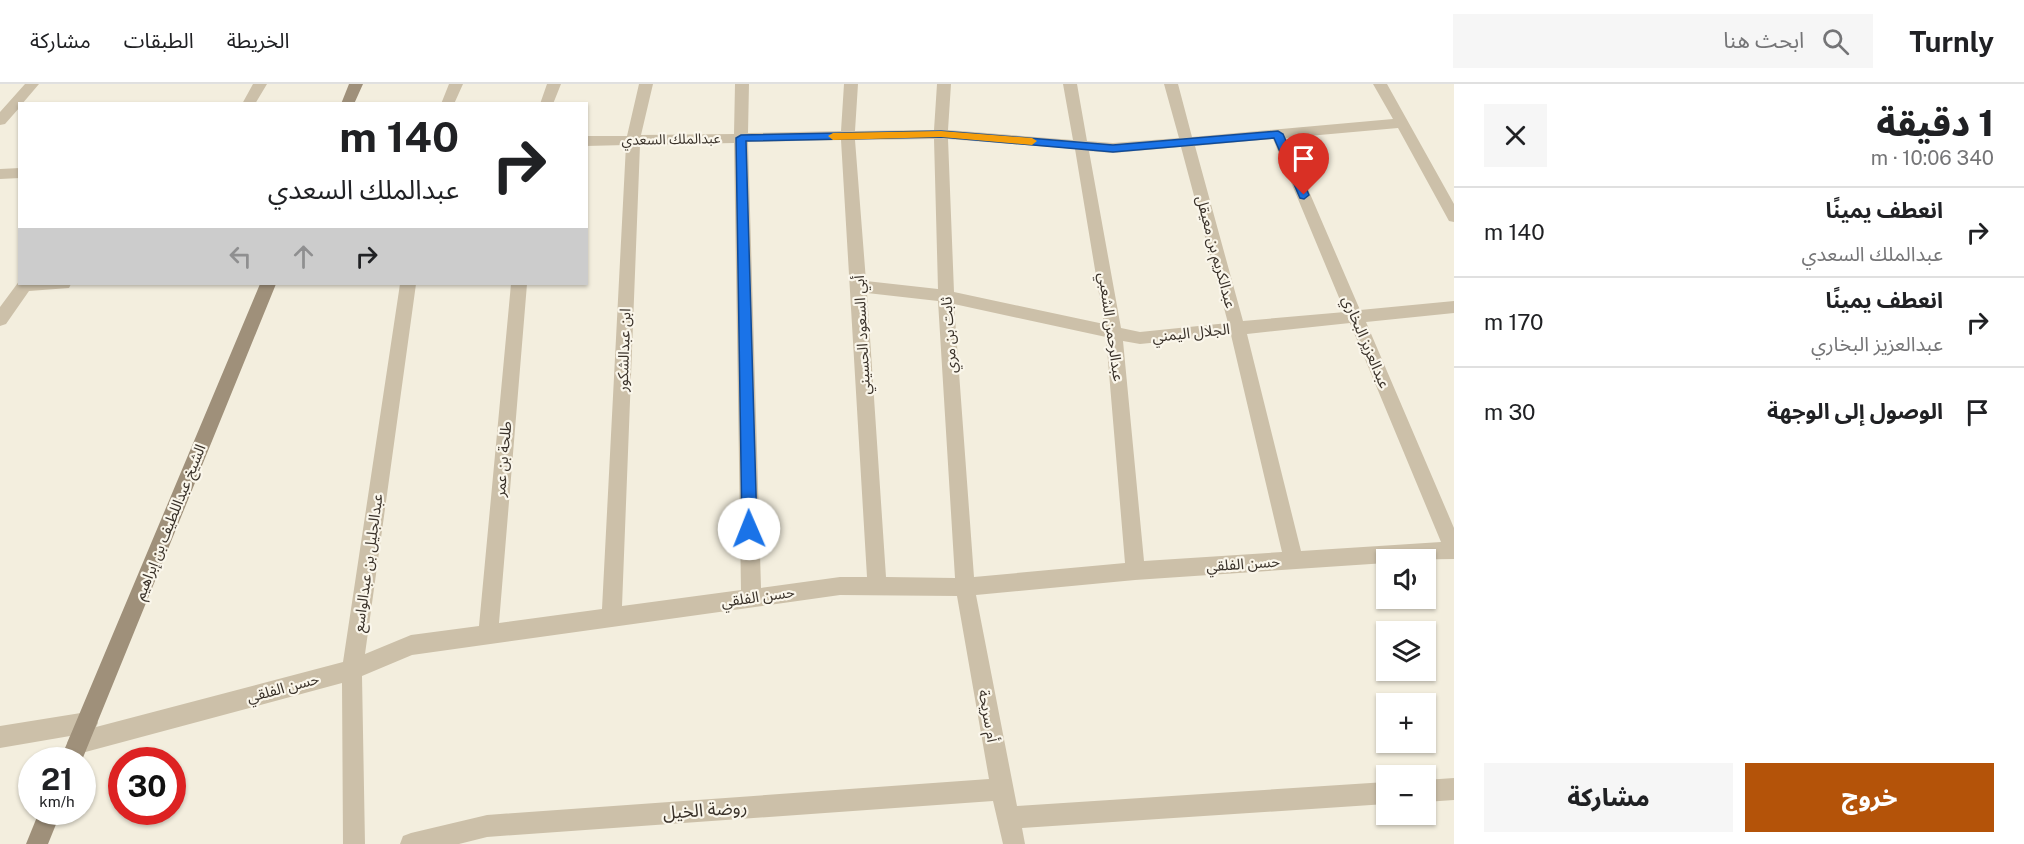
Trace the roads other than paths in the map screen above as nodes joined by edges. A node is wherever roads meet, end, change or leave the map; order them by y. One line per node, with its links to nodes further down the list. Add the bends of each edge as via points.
1 (32, 84): 17 (street)
2 (260, 84): 13 (street)
3 (356, 84): 14 (street)
4 (456, 84): 15 (street)
5 (554, 84): 16 (street)
6 (646, 84): 23 (street, ابن عبدالشكور)
7 (742, 84): 22 (street)
8 (851, 84): 21 (street, أبي السعود الحسيني)
9 (944, 84): 19 (street, ثابت بن مري)
10 (1071, 84): 26 (street, عبدالرحمن الشعبي)
11 (1171, 84): 25 (street, عبدالكريم بن معيقل)
12 (1380, 84): 18 (street)
13 (249, 102)
14 (348, 102)
15 (448, 102)
16 (547, 102)
17 (0, 121)
18 (1402, 123): 20 (street, عبدالملك السعدي); 29 (street)
19 (941, 134): 21 (street, عبدالملك السعدي); 26 (street, عبدالملك السعدي); 36 (street, ثابت بن مري)
20 (1278, 134): 25 (street, عبدالملك السعدي); 38 (street, عبدالعزيز البخاري)
21 (848, 136): 22 (street, عبدالملك السعدي); 35 (street, أبي السعود الحسيني)
22 (741, 138): 23 (street, عبدالملك السعدي); 47 (street)
23 (633, 140): 24 (street, عبدالملك السعدي); 48 (street, ابن عبدالشكور)
24 (588, 141)
25 (1186, 142): 26 (street, عبدالملك السعدي, via 1113,148); 40 (street, عبدالكريم بن معيقل)
26 (1082, 145): 41 (street, عبدالرحمن الشعبي)
27 (18, 173): 28 (street)
28 (0, 174)
29 (1449, 200): 30 (street)
30 (1454, 217)
31 (24, 285): 39 (street)
32 (268, 285): 52 (street, الشيخ عبداللطيف بن إبراهيم)
33 (408, 285): 50 (street, عبدالجليل بن عبدالواسع)
34 (519, 285): 49 (street, طلحة بن عمر)
35 (859, 286): 36 (street, الجلال اليمني); 45 (street, أبي السعود الحسيني)
36 (946, 296): 41 (street, الجلال اليمني); 46 (street, ثابت بن مري)
37 (1454, 307): 38 (street, الجلال اليمني)
38 (1355, 317): 40 (street, الجلال اليمني); 42 (street, عبدالعزيز البخاري)
39 (0, 320)
40 (1237, 328): 41 (street, الجلال اليمني, via 1140,338); 43 (street, عبدالكريم بن معيقل)
41 (1114, 332): 44 (street, عبدالرحمن الشعبي)
42 (1454, 550): 43 (street, حسن الفلقي)
43 (1294, 561): 44 (street, حسن الفلقي)
44 (1134, 571): 46 (street, حسن الفلقي)
45 (877, 585): 46 (street, حسن الفلقي); 47 (street, حسن الفلقي)
46 (965, 587): 53 (street, أم سريحة)
47 (751, 598): 48 (street, حسن الفلقي)
48 (612, 617): 49 (street, حسن الفلقي)
49 (488, 634): 50 (street, حسن الفلقي, via 411,645)
50 (352, 670): 52 (street, حسن الفلقي); 60 (street, عبدالجليل بن عبدالواسع)
51 (0, 736): 52 (street, حسن الفلقي)
52 (79, 742)
53 (1002, 789): 57 (street, أم سريحة); 61 (street, روضة الخيل, via 487,826)
54 (1454, 789): 55 (street)
55 (1436, 790)
56 (1376, 794): 57 (street)
57 (1008, 818): 62 (street, أم سريحة)
58 (45, 825): 59 (street)
59 (37, 844)
60 (354, 844)
61 (411, 844)
62 (1014, 844)

